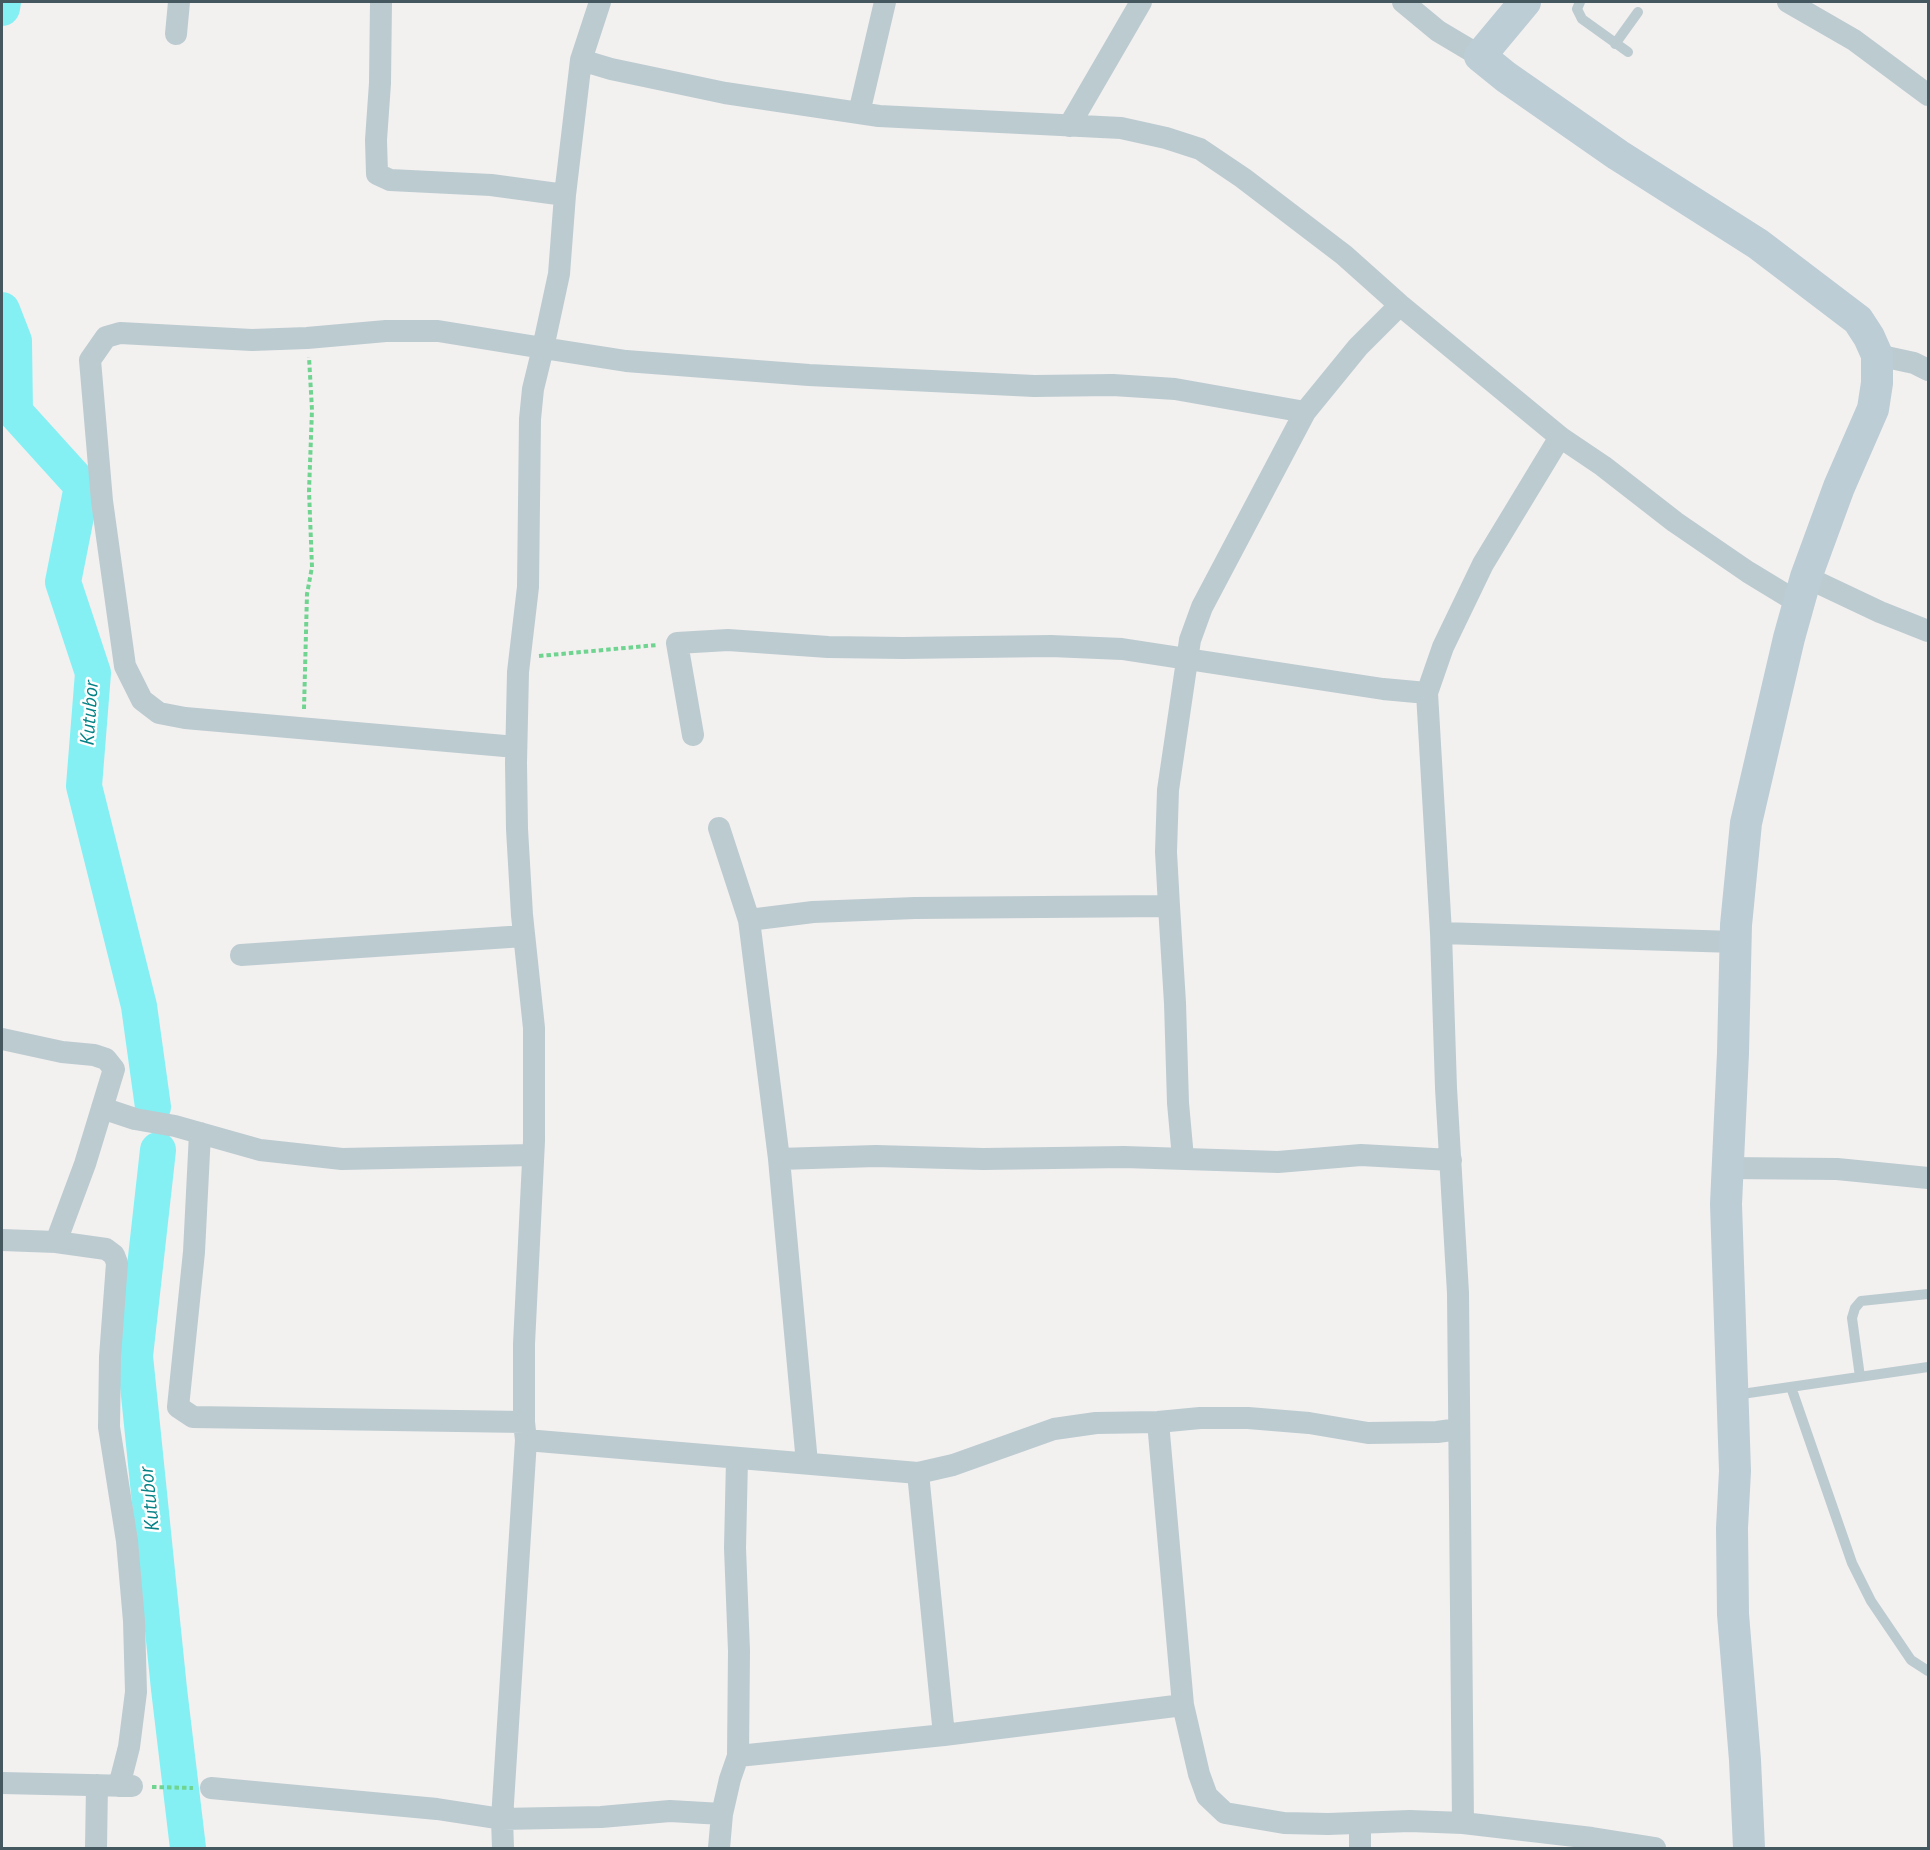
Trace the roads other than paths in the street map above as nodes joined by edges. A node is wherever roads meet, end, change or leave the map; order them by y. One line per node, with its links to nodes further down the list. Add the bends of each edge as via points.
1 (179, 2): 11 (street)
2 (381, 2): 19 (street, via 377,174 390,180 491,185)
3 (600, 2): 15 (street)
4 (885, 2): 17 (street)
5 (1141, 2): 18 (street)
6 (1403, 2): 14 (street, via 1438,31)
7 (1525, 2): 14 (street)
8 (1580, 2): 12 (lane, via 1577,9 1581,19)
9 (1788, 2): 16 (street, via 1854,40)
10 (1638, 12): 12 (lane)
11 (176, 34)
12 (1615, 44): 13 (lane)
13 (1628, 52)
14 (1480, 56): 22 (street, via 1618,155 1766,250 1858,320)
15 (581, 60): 17 (street, via 725,93); 19 (street)
16 (1929, 95)
17 (859, 113): 18 (street)
18 (1069, 126): 20 (street, via 1121,128 1200,149 1344,255)
19 (565, 195): 21 (street, via 559,274)
20 (1400, 305): 24 (street, via 1358,347); 25 (street)
21 (543, 348): 24 (street, via 626,361 808,375 1175,389); 31 (street, via 530,419 528,587); 31 (street, via 438,331 386,330 252,340 120,333 106,337 90,360 102,501 125,666 141,700 159,713 185,718)
22 (1877, 355): 23 (street); 26 (street, via 1873,409 1839,487)
23 (1929, 370)
24 (1305, 412): 28 (street, via 1202,607)
25 (1560, 437): 26 (street, via 1748,572); 29 (street, via 1483,564 1443,647)
26 (1802, 590): 27 (street, via 1881,612); 37 (street, via 1746,823)
27 (1929, 632)
28 (1187, 660): 29 (street); 30 (street, via 1122,649 1051,646 903,648 728,640 677,643); 33 (street, via 1168,790)
29 (1427, 693): 35 (street)
30 (693, 735)
31 (516, 747): 36 (street)
32 (719, 828): 34 (street)
33 (1169, 906): 34 (street, via 892,909 813,912); 43 (street)
34 (749, 920): 44 (street)
35 (1441, 933): 37 (street); 45 (street)
36 (524, 936): 38 (street); 42 (street, via 534,1028)
37 (1735, 942): 46 (street)
38 (241, 955)
39 (2, 1039): 40 (street, via 106,1059 114,1069)
40 (102, 1108): 41 (street); 49 (street)
41 (200, 1133): 42 (street, via 260,1150 342,1159); 57 (street, via 194,1252 178,1407 193,1417)
42 (533, 1155): 57 (street, via 524,1333)
43 (1183, 1158): 44 (street); 45 (street, via 1278,1162 1360,1155)
44 (779, 1159): 59 (street)
45 (1451, 1160): 56 (street, via 1458,1293)
46 (1727, 1168): 47 (street, via 1837,1168); 54 (street)
47 (1929, 1179)
48 (2, 1240): 49 (street)
49 (56, 1242): 66 (street, via 106,1249 117,1263 109,1426 128,1541 136,1692 129,1747)
50 (1929, 1294): 52 (lane, via 1862,1301 1855,1308 1852,1318)
51 (1929, 1367): 52 (lane)
52 (1860, 1377): 53 (lane)
53 (1791, 1387): 54 (lane); 61 (lane, via 1852,1563 1871,1601 1911,1660)
54 (1731, 1396): 77 (street, via 1735,1471 1733,1614)
55 (1158, 1422): 56 (street, via 1280,1419 1368,1433); 60 (street, via 1096,1423 1054,1429 953,1465); 62 (street)
56 (1459, 1429): 70 (street)
57 (525, 1431): 58 (street); 69 (street)
58 (737, 1459): 59 (street); 64 (street)
59 (807, 1463): 60 (street)
60 (918, 1473): 63 (street)
61 (1929, 1671)
62 (1183, 1705): 63 (street); 71 (street, via 1207,1796 1225,1813 1284,1823)
63 (944, 1735): 64 (street)
64 (738, 1756): 68 (street)
65 (2, 1783): 66 (street)
66 (116, 1786): 72 (street)
67 (211, 1788): 69 (street, via 437,1809)
68 (722, 1814): 69 (street, via 670,1811); 74 (street)
69 (502, 1819): 73 (street)
70 (1463, 1823): 71 (street); 76 (street)
71 (1360, 1824): 75 (street)
72 (96, 1848)
73 (503, 1848)
74 (719, 1848)
75 (1360, 1848)
76 (1655, 1848)
77 (1749, 1848)

